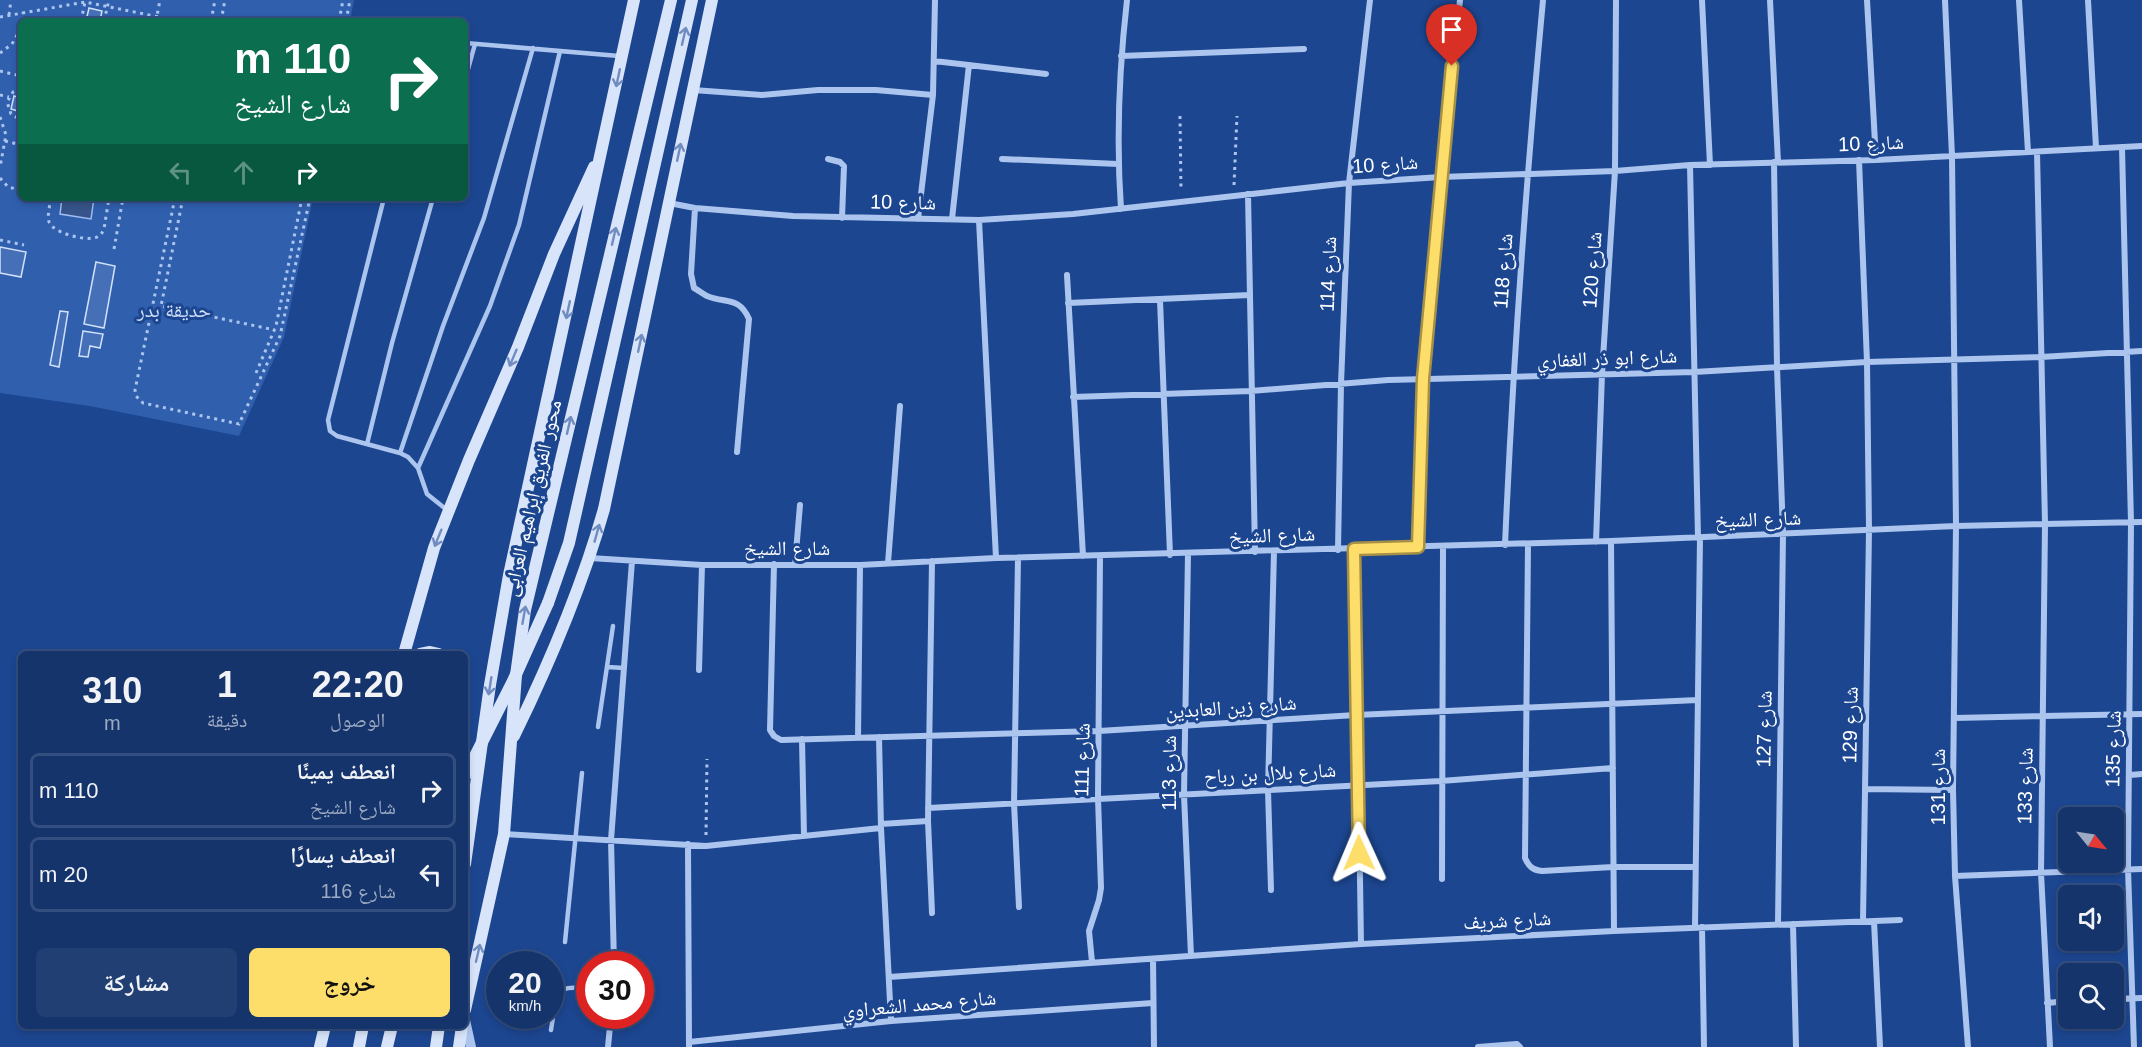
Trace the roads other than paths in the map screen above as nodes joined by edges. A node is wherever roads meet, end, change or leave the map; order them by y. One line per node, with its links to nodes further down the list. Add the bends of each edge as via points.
1 (634, 0): 23 (main road, محور الفريق إبراهيم العرابى)
2 (671, 0): 138 (main road, محور الفريق إبراهيم العرابى, one-way to 2, via 525,610)
3 (692, 0): 140 (main road, one-way to 3, bridge, via 548,603 572,533)
4 (712, 0): 28 (main road)
5 (935, 0): 24 (street)
6 (1127, 0): 22 (street)
7 (1370, 0): 48 (street, شارع 114)
8 (1460, 0): 47 (street)
9 (1543, 0): 46 (street, شارع 118)
10 (1616, 0): 45 (street, شارع 120)
11 (1702, 0): 44 (street)
12 (1770, 0): 41 (street, شارع 127)
13 (1867, 0): 40 (street)
14 (1945, 0): 36 (street, شارع 131)
15 (2019, 0): 35 (street)
16 (2088, 0): 32 (street)
17 (468, 43): 18 (lane)
18 (475, 44): 19 (lane); 26 (lane)
19 (533, 48): 21 (lane); 80 (lane, via 484,218)
20 (1304, 49): 22 (street)
21 (560, 51): 23 (lane); 81 (lane, via 519,225 490,306)
22 (1121, 56): 42 (street)
23 (622, 57): 33 (main road, محور الفريق إبراهيم العرابى, one-way to 33)
24 (934, 61): 25 (street); 29 (street)
25 (969, 65): 27 (street); 57 (street)
26 (468, 69)
27 (1046, 74)
28 (692, 90): 29 (street, via 762,94 876,90); 52 (main road, one-way to 28)
29 (933, 95): 56 (street)
30 (2142, 146): 31 (street, شارع 10)
31 (2122, 147): 32 (street, شارع 10); 63 (street, شارع 135)
32 (2096, 148): 34 (street, شارع 10)
33 (603, 150): 83 (main road, one-way to 83, via 554,254); 156 (main road, محور الفريق إبراهيم العرابى, one-way to 156, via 507,586)
34 (2037, 152): 35 (street, شارع 10); 65 (street, شارع 133)
35 (2028, 153): 36 (street, شارع 10)
36 (1952, 156): 40 (street, شارع 10); 66 (street, شارع 131)
37 (828, 159): 55 (street, via 844,166)
38 (1002, 159): 42 (street)
39 (1859, 160): 40 (street, شارع 10); 41 (street, شارع 10); 67 (street, شارع 129)
40 (1876, 160)
41 (1776, 162): 44 (street, شارع 10); 68 (street, شارع 127)
42 (1118, 164): 54 (street)
43 (1690, 165): 44 (street, شارع 10); 45 (street, شارع 10); 69 (street)
44 (1710, 165)
45 (1615, 171): 46 (street, شارع 10); 70 (street, شارع 120)
46 (1526, 173): 47 (street, شارع 10); 71 (street, شارع 118)
47 (1441, 177): 48 (street, شارع 10); 72 (street)
48 (1349, 183): 49 (street, شارع 10); 73 (street, شارع 114)
49 (1248, 194): 54 (street, شارع 10); 60 (street)
50 (383, 201): 78 (lane, via 328,420 330,431 337,436)
51 (432, 201): 78 (lane)
52 (669, 203): 53 (street, شارع 10); 105 (main road, one-way to 52, via 610,483)
53 (695, 208): 55 (street, شارع 10); 79 (street, via 691,274 694,288 707,296 735,302 745,309 749,319)
54 (1121, 209): 58 (street, شارع 10)
55 (842, 218): 56 (street, شارع 10)
56 (918, 219): 57 (street, شارع 10)
57 (952, 219): 58 (street, شارع 10)
58 (979, 219): 106 (street)
59 (1067, 275): 62 (street)
60 (1250, 295): 61 (street); 74 (street)
61 (1160, 300): 62 (street); 75 (street)
62 (1068, 303): 76 (street)
63 (2128, 351): 64 (street, شارع ابو ذر الغفاري); 65 (street, شارع ابو ذر الغفاري); 84 (street, شارع 135)
64 (2142, 351)
65 (2041, 357): 66 (street, شارع ابو ذر الغفاري); 86 (street, شارع 133)
66 (1954, 360): 67 (street, شارع ابو ذر الغفاري); 87 (street, شارع 131)
67 (1867, 362): 68 (street, شارع ابو ذر الغفاري); 88 (street, شارع 129)
68 (1777, 367): 69 (street, شارع ابو ذر الغفاري); 89 (street, شارع 127)
69 (1694, 372): 70 (street, شارع ابو ذر الغفاري); 90 (street)
70 (1602, 374): 71 (street, شارع ابو ذر الغفاري); 91 (street, شارع 120)
71 (1513, 377): 72 (street, شارع ابو ذر الغفاري); 93 (street, شارع 118)
72 (1423, 379): 73 (street, شارع ابو ذر الغفاري); 95 (street)
73 (1341, 384): 74 (street, شارع ابو ذر الغفاري); 98 (street, شارع 114)
74 (1251, 391): 75 (street, شارع ابو ذر الغفاري); 100 (street)
75 (1164, 393): 76 (street, شارع ابو ذر الغفاري); 102 (street)
76 (1074, 397): 103 (street)
77 (900, 406): 110 (street)
78 (367, 444): 80 (lane)
79 (738, 452)
80 (400, 453): 81 (lane)
81 (418, 468): 83 (lane, via 427,494)
82 (800, 505): 112 (street)
83 (449, 511): 116 (main road, one-way to 116, via 422,586)
84 (2132, 522): 85 (street, شارع الشيخ); 86 (street, شارع الشيخ); 124 (street, شارع 135)
85 (2142, 522)
86 (2045, 524): 87 (street, شارع الشيخ); 127 (street, شارع 133)
87 (1956, 526): 88 (street, شارع الشيخ); 128 (street, شارع 131)
88 (1869, 530): 89 (street, شارع الشيخ); 147 (street, شارع 129)
89 (1784, 534): 90 (street, شارع الشيخ); 175 (street, شارع 127)
90 (1699, 538): 92 (street, شارع الشيخ); 120 (street)
91 (1596, 542): 92 (street, شارع الشيخ); 94 (street, شارع الشيخ)
92 (1611, 542): 121 (street)
93 (1505, 544): 94 (street, شارع الشيخ); 96 (street, شارع الشيخ)
94 (1527, 544): 122 (street)
95 (1418, 547): 96 (street, شارع الشيخ); 97 (street, شارع الشيخ)
96 (1443, 547): 123 (street)
97 (1354, 549): 98 (street, شارع الشيخ); 126 (street)
98 (1338, 550): 99 (street, شارع الشيخ)
99 (1274, 551): 100 (street, شارع الشيخ); 129 (street)
100 (1255, 552): 101 (street, شارع الشيخ)
101 (1188, 554): 102 (street, شارع الشيخ); 131 (street, شارع 113)
102 (1170, 555): 104 (street, شارع الشيخ)
103 (1083, 556): 104 (street, شارع الشيخ); 107 (street, شارع الشيخ)
104 (1100, 556): 132 (street, شارع 111)
105 (590, 558): 108 (street, شارع الشيخ); 138 (main road)
106 (996, 558): 107 (street, شارع الشيخ); 109 (street, شارع الشيخ)
107 (1018, 558): 133 (street)
108 (632, 561): 113 (street, شارع الشيخ); 118 (street)
109 (932, 561): 110 (street, شارع الشيخ); 134 (street)
110 (888, 563): 114 (street, شارع الشيخ)
111 (774, 564): 112 (street, شارع الشيخ); 113 (street, شارع الشيخ); 137 (street, شارع زين العابدين, via 770,730 781,740)
112 (795, 564): 114 (street, شارع الشيخ)
113 (702, 565): 119 (street)
114 (860, 565): 136 (street)
115 (613, 626): 117 (lane)
116 (405, 651)
117 (607, 667): 118 (lane); 130 (lane)
118 (624, 668): 160 (street)
119 (699, 670)
120 (1698, 700): 121 (street, شارع زين العابدين); 163 (street)
121 (1613, 704): 122 (street, شارع زين العابدين); 139 (street)
122 (1526, 707): 123 (street, شارع زين العابدين); 144 (street)
123 (1442, 711): 126 (street, شارع زين العابدين); 145 (street)
124 (2130, 714): 125 (street); 127 (street); 142 (street, شارع 135)
125 (2142, 714)
126 (1356, 715): 129 (street, شارع زين العابدين); 146 (street)
127 (2043, 716): 128 (street); 166 (street, شارع 133)
128 (1954, 718): 149 (street, شارع 131)
129 (1270, 721): 131 (street, شارع زين العابدين); 148 (street)
130 (598, 727)
131 (1186, 727): 132 (street, شارع زين العابدين); 150 (street, شارع 113)
132 (1100, 731): 133 (street, شارع زين العابدين); 151 (street, شارع 111)
133 (1016, 734): 134 (street, شارع زين العابدين); 152 (street)
134 (930, 736): 135 (street, شارع زين العابدين); 153 (street)
135 (879, 737): 136 (street, شارع زين العابدين); 155 (street)
136 (858, 738): 137 (street, شارع زين العابدين)
137 (802, 739): 158 (street)
138 (511, 743): 157 (main road, محور الفريق إبراهيم العرابى)
139 (1613, 768): 144 (street, شارع بلال بن رباح); 162 (street)
140 (468, 770)
141 (582, 773): 159 (lane)
142 (2130, 774): 143 (street); 164 (street, شارع 135)
143 (2142, 774)
144 (1526, 775): 145 (street, شارع بلال بن رباح); 162 (street, via 1528,866 1542,871)
145 (1441, 781): 146 (street, شارع بلال بن رباح); 168 (street)
146 (1358, 784): 148 (street, شارع بلال بن رباح); 181 (street)
147 (1865, 789): 149 (street); 173 (street, شارع 129)
148 (1268, 790): 150 (street, شارع بلال بن رباح); 169 (street)
149 (1953, 790): 167 (street, شارع 131)
150 (1184, 795): 151 (street, شارع بلال بن رباح); 183 (street, شارع 113)
151 (1098, 798): 152 (street, شارع بلال بن رباح); 185 (street, شارع 111, via 1101,888 1089,931)
152 (1014, 803): 153 (street, شارع بلال بن رباح); 170 (street)
153 (928, 808): 154 (street)
154 (928, 821): 155 (street); 171 (street)
155 (881, 826): 158 (street); 186 (street)
156 (468, 828)
157 (504, 834): 159 (street); 188 (main road, محور الفريق إبراهيم العرابى, one-way to 157)
158 (804, 836): 161 (street, via 706,846)
159 (576, 838): 160 (street); 180 (lane)
160 (611, 840): 161 (street); 182 (street)
161 (688, 844): 205 (street)
162 (1613, 867): 163 (street); 179 (street)
163 (1695, 867): 177 (street)
164 (2128, 869): 165 (street); 166 (street); 190 (street, شارع 135)
165 (2142, 869)
166 (2041, 873): 167 (street); 194 (street, شارع 133)
167 (1955, 876): 220 (street, شارع 131)
168 (1442, 879)
169 (1271, 890)
170 (1019, 907)
171 (932, 912)
172 (1900, 920): 174 (street)
173 (1863, 921): 174 (street); 176 (street, شارع شريف)
174 (1874, 921): 219 (street)
175 (1778, 924): 176 (street, شارع شريف); 178 (street, شارع شريف)
176 (1793, 924): 218 (street)
177 (1695, 927): 178 (street, شارع شريف); 179 (street, شارع شريف)
178 (1702, 927): 217 (street)
179 (1614, 930): 181 (street, شارع شريف)
180 (566, 942)
181 (1361, 944): 183 (street, شارع شريف)
182 (614, 951)
183 (1191, 956): 184 (street, شارع شريف)
184 (1153, 959): 185 (street, شارع شريف); 193 (street)
185 (1092, 962): 186 (street, شارع شريف)
186 (889, 976): 195 (street)
187 (576, 988): 203 (lane, via 558,992)
188 (468, 996)
189 (2124, 998): 190 (street)
190 (2132, 998): 191 (street); 222 (street, شارع 135)
191 (2142, 998)
192 (2058, 1002): 194 (street)
193 (1153, 1003): 195 (street, شارع محمد الشعراوي); 214 (street)
194 (2047, 1003): 221 (street, شارع 133)
195 (891, 1021): 204 (street, شارع محمد الشعراوي)
196 (324, 1029): 206 (main road)
197 (362, 1029): 207 (main road)
198 (391, 1029): 208 (main road)
199 (439, 1029): 209 (main road)
200 (462, 1029): 210 (main road)
201 (467, 1029): 211 (street)
202 (610, 1029): 212 (street)
203 (551, 1030)
204 (744, 1037): 205 (street, شارع محمد الشعراوي); 213 (street)
205 (689, 1045)
206 (320, 1047)
207 (359, 1047)
208 (387, 1047)
209 (436, 1047)
210 (459, 1047)
211 (471, 1047)
212 (608, 1047)
213 (745, 1047)
214 (1154, 1047)
215 (1478, 1047): 216 (street)
216 (1520, 1047)
217 (1704, 1047)
218 (1796, 1047)
219 (1880, 1047)
220 (1968, 1047)
221 (2050, 1047)
222 (2134, 1047)

